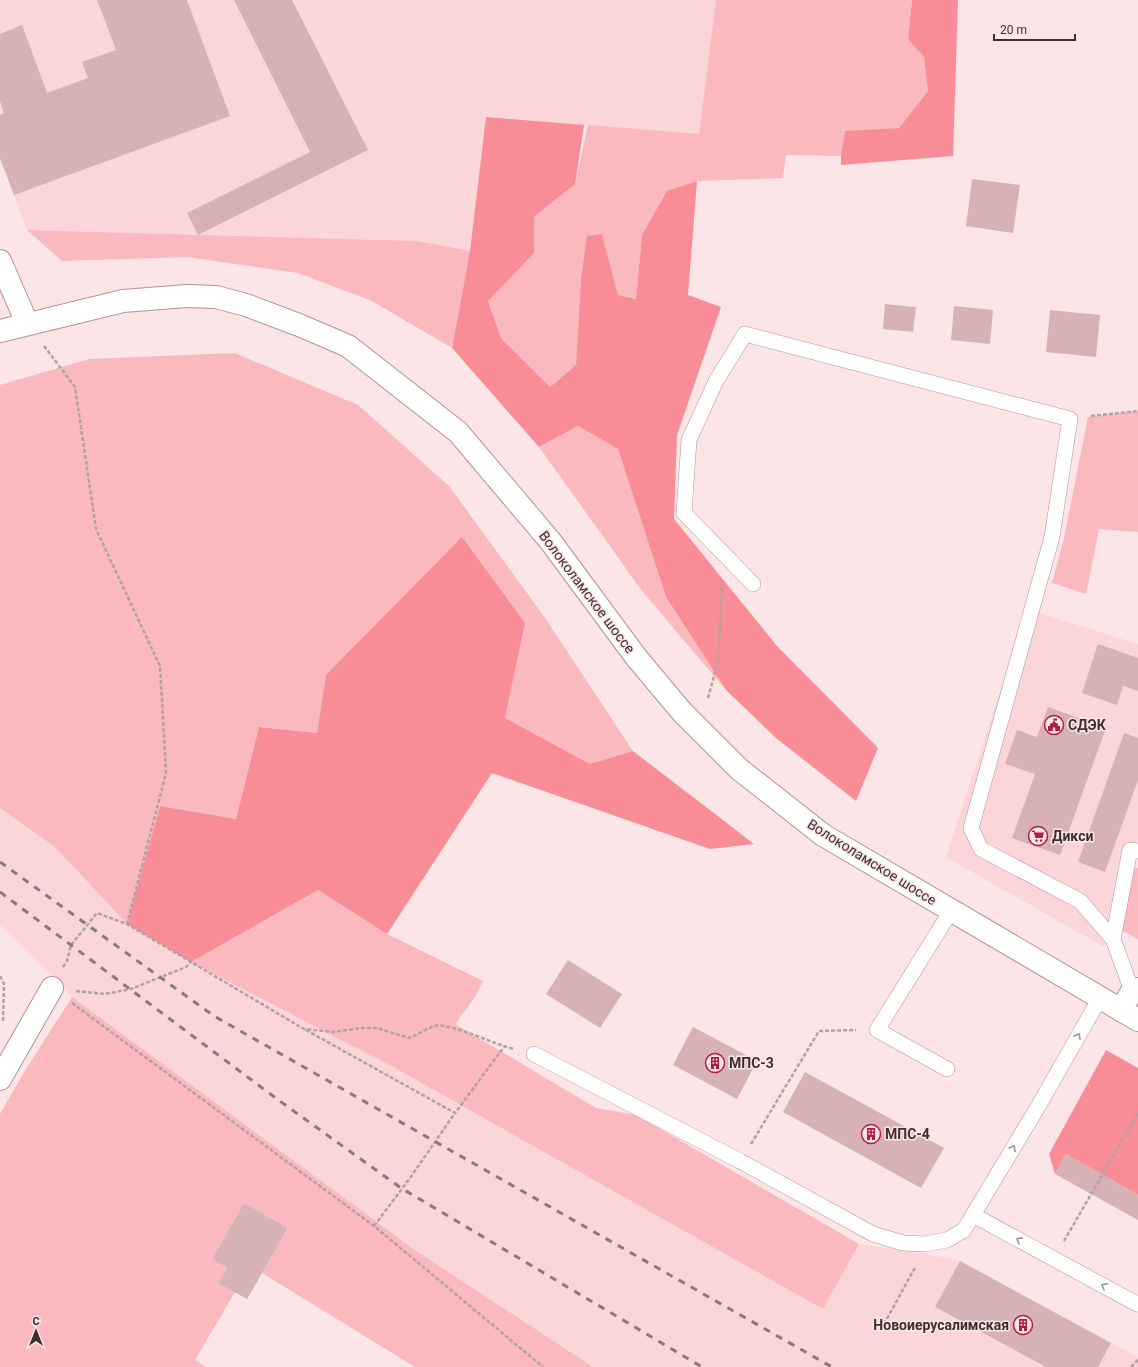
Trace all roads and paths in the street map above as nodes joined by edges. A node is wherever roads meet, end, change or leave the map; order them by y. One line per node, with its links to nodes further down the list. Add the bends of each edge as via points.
1 (0, 262): 2 (main road)
2 (27, 324): 3 (main road, Волоколамское шоссе); 10 (main road, Волоколамское шоссе, via 123,301 187,296 216,297 246,305 348,346 458,432 551,542 636,657 682,712 739,768 823,835); 11 (path, via 75,387 96,529 160,666 166,773)
3 (0, 331)
4 (1138, 411): 5 (path)
5 (1070, 419): 6 (lane, via 746,334 716,381 689,440 684,513); 12 (lane, via 1052,537 971,828 981,849 1080,901)
6 (724, 554): 7 (lane); 8 (path, via 718,662)
7 (753, 584)
8 (708, 698)
9 (1138, 851): 12 (lane, via 1130,850)
10 (951, 911): 16 (main road, Волоколамское шоссе); 19 (lane)
11 (127, 924): 13 (path); 14 (path, via 97,913 71,945 67,961)
12 (1113, 939): 15 (lane)
13 (191, 962): 14 (path, via 186,967 131,989 105,994); 18 (path)
14 (52, 988): 23 (main road); 28 (path)
15 (1135, 990): 17 (main road)
16 (1100, 998): 17 (main road, Волоколамское шоссе); 27 (lane, one-way to 16)
17 (1129, 1015)
18 (304, 1029): 20 (path, via 333,1032 377,1028 409,1038 435,1026 449,1027); 24 (path)
19 (876, 1030): 22 (lane); 26 (path, via 819,1031)
20 (504, 1047): 21 (path); 24 (path)
21 (534, 1054): 26 (lane)
22 (947, 1069)
23 (0, 1079)
24 (455, 1113): 28 (path)
25 (1138, 1113): 29 (path)
26 (740, 1162): 27 (lane, via 873,1234 903,1243 925,1244 948,1240 964,1230)
27 (973, 1215): 29 (lane, one-way to 27)
28 (374, 1226): 34 (path)
29 (1054, 1258): 31 (lane, one-way to 29)
30 (920, 1260): 32 (path)
31 (1138, 1304)
32 (884, 1324)
33 (1138, 1360): 35 (path)
34 (543, 1367)
35 (1131, 1367)

